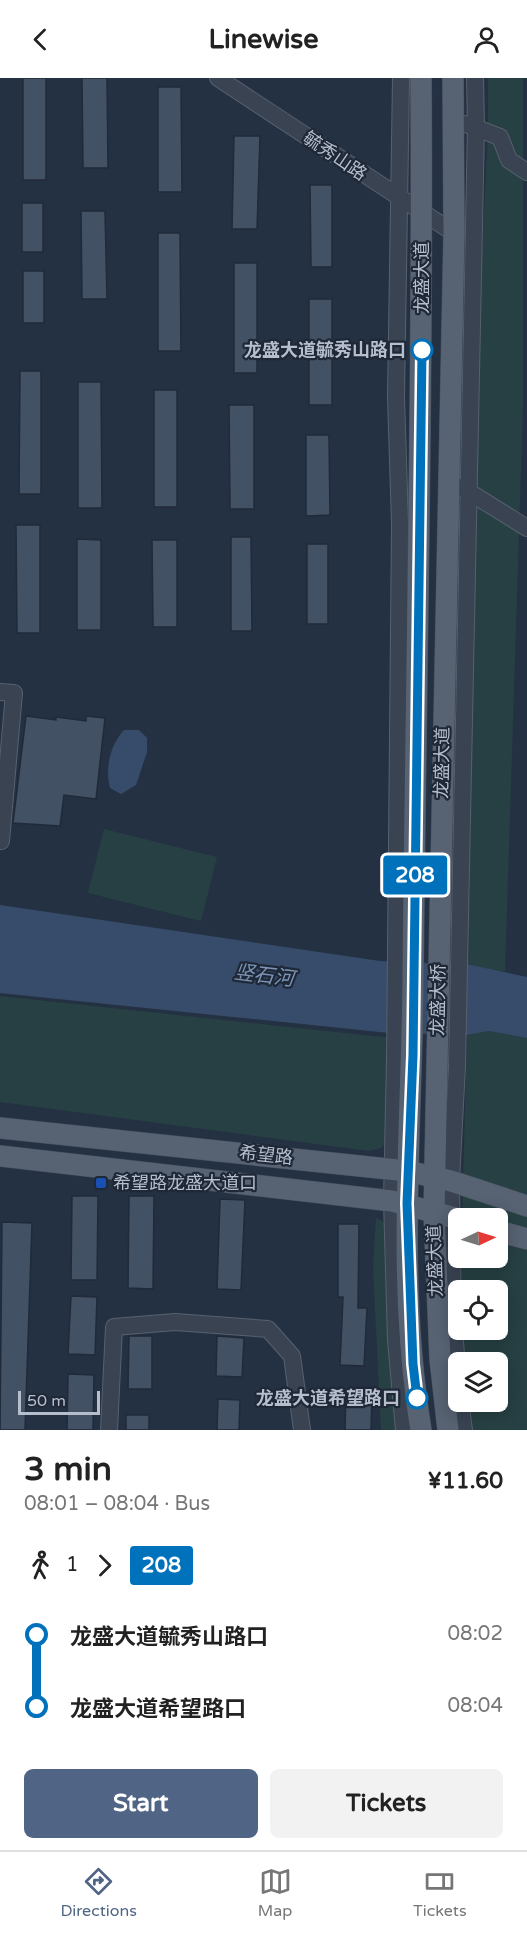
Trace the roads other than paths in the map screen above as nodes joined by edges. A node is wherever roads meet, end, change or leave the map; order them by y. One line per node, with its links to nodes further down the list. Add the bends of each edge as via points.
1 (218, 78): 9 (street, 毓秀山路)
2 (401, 78): 9 (street)
3 (421, 78): 10 (main road, 龙盛大道)
4 (453, 78): 6 (main road, 龙盛大道)
5 (475, 78): 7 (street)
6 (454, 121): 7 (street); 11 (main road, 龙盛大道)
7 (476, 126): 8 (street, via 500,137 509,160); 23 (street, via 457,1066)
8 (527, 172)
9 (401, 201): 10 (street, 毓秀山路); 17 (street, via 396,398)
10 (422, 214): 11 (street, 毓秀山路); 17 (main road, 龙盛大道, via 422,429)
11 (454, 233): 12 (main road, 龙盛大道)
12 (447, 478): 13 (street); 16 (main road, 龙盛大道)
13 (527, 528)
14 (0, 692): 15 (street, via 14,693)
15 (1, 841)
16 (439, 944): 18 (main road, 龙盛大桥)
17 (404, 948): 19 (main road, 龙盛大桥)
18 (438, 1055): 23 (main road, 龙盛大道)
19 (404, 1057): 22 (main road, 龙盛大道)
20 (0, 1128): 22 (main road, 希望路)
21 (0, 1156): 24 (main road, 希望路)
22 (400, 1171): 23 (main road, 希望路); 24 (main road, 龙盛大道)
23 (443, 1179): 25 (main road, 希望路); 26 (main road, 龙盛大道)
24 (399, 1202): 26 (main road, 希望路); 34 (street, via 396,1340); 35 (main road, 龙盛大道)
25 (527, 1206)
26 (448, 1216): 36 (main road, 龙盛大道, via 440,1359)
27 (508, 1234): 28 (main road)
28 (527, 1239)
29 (451, 1268): 30 (street)
30 (456, 1352)
31 (461, 1412): 37 (street)
32 (109, 1430): 33 (street, via 114,1327 175,1322 268,1329 292,1356)
33 (302, 1430)
34 (404, 1430)
35 (421, 1430)
36 (448, 1430)
37 (464, 1430)

